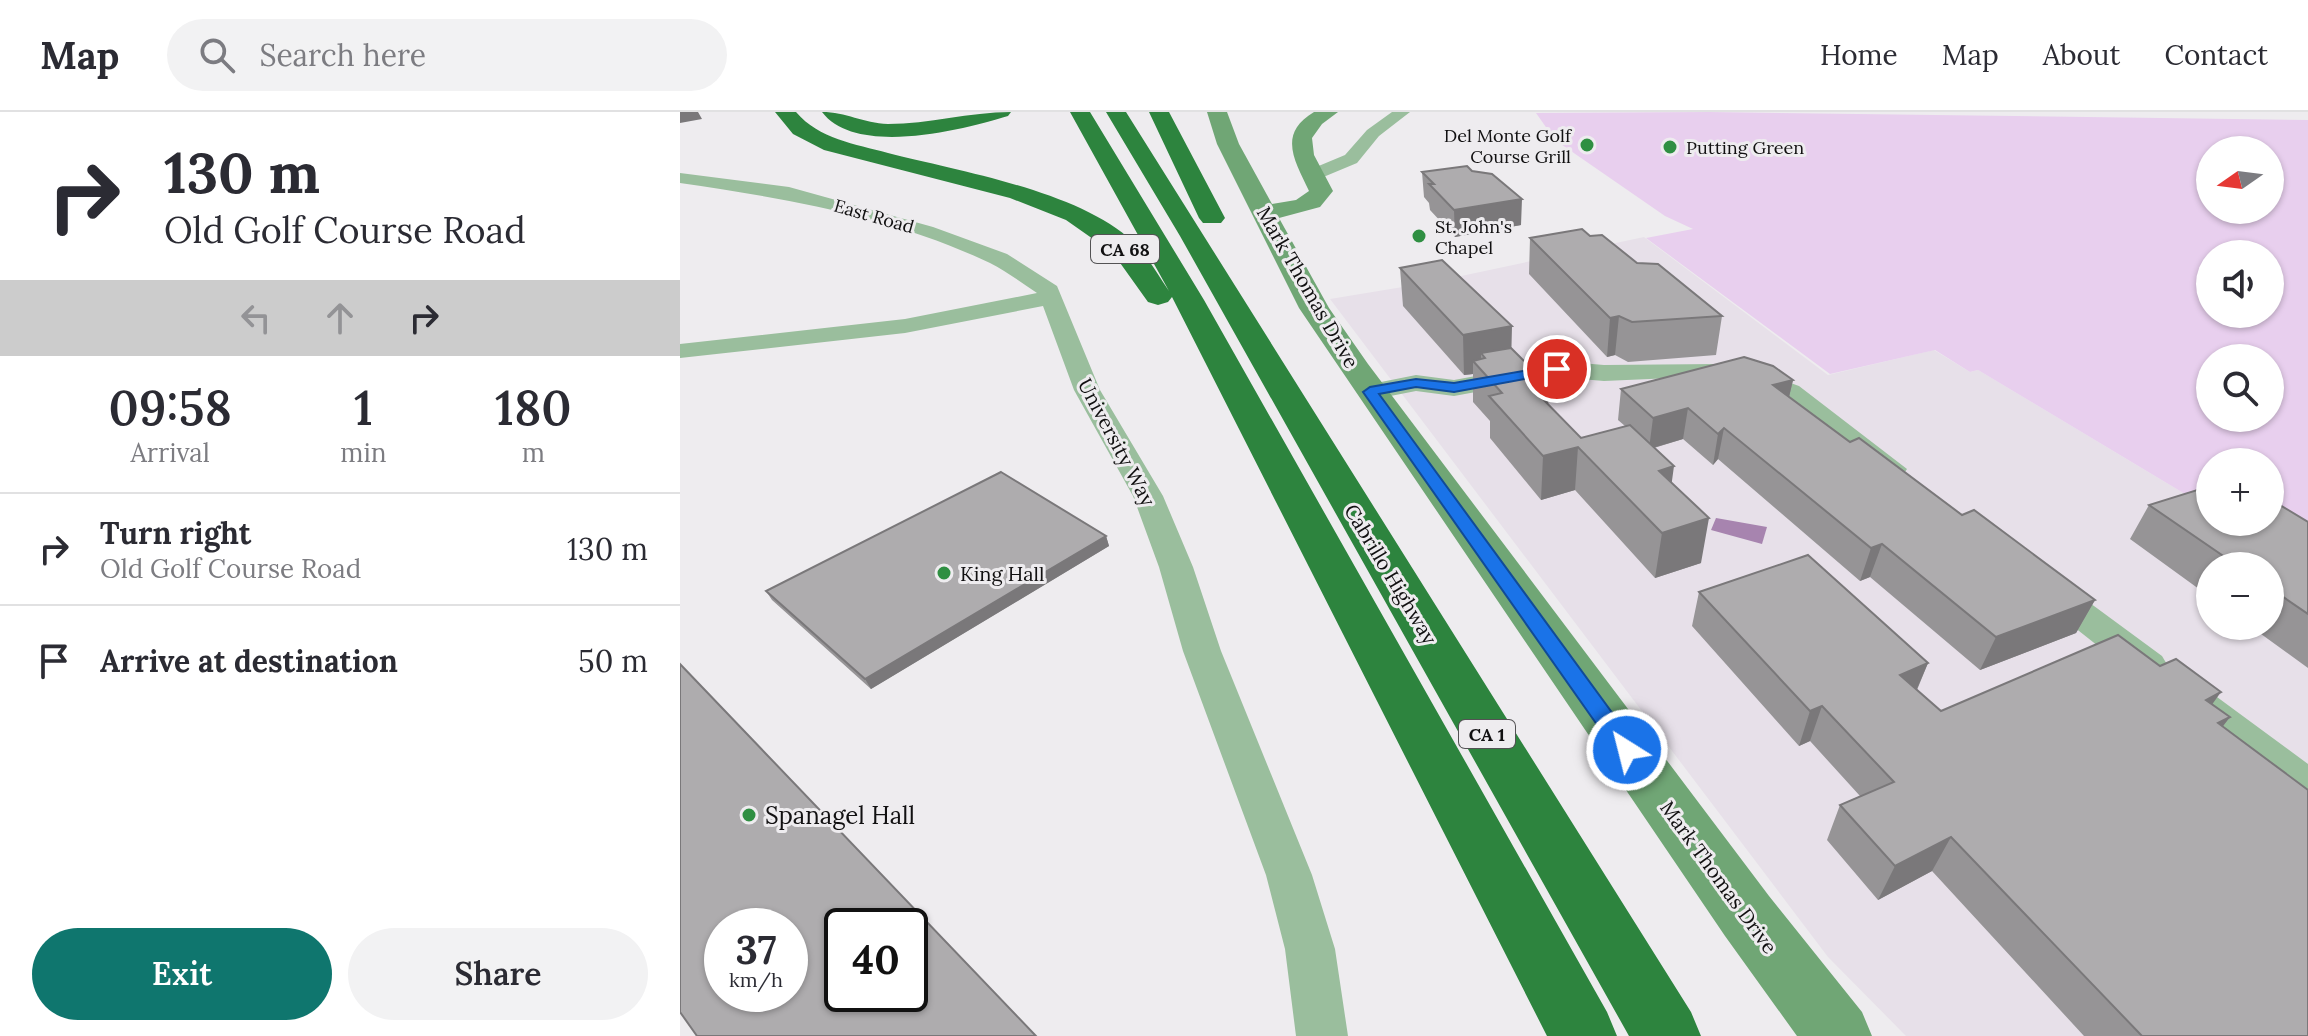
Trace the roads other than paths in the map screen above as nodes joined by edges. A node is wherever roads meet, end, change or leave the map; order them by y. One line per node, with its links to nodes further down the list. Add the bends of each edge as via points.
1 (785, 112): 11 (highway, via 800,130 823,142)
2 (816, 112): 11 (highway, CA 68, via 825,129 839,139)
3 (832, 112): 4 (highway, via 846,124 889,129 946,125)
4 (1001, 112)
5 (1080, 112): 19 (highway, CA 1)
6 (1116, 112): 16 (highway, Cabrillo Highway / CA 1)
7 (1160, 112): 16 (highway, via 1230,254)
8 (1217, 112): 14 (street, Mark Thomas Drive)
9 (1328, 112): 12 (street, via 1301,138 1303,155)
10 (1402, 112): 12 (street, via 1373,133 1351,159)
11 (909, 164): 19 (highway, CA 68, via 1043,201 1107,234 1140,268)
12 (1315, 174): 14 (street, via 1318,199)
13 (680, 178): 15 (street, East Road, via 789,193 926,231 1019,269)
14 (1264, 212): 18 (street, Mark Thomas Drive, via 1320,317)
15 (1052, 297): 17 (street, via 918,324); 23 (street, University Way, via 1087,390 1148,496 1289,875 1310,949)
16 (1255, 344): 25 (highway, Cabrillo Highway / CA 1)
17 (680, 351)
18 (1370, 392): 20 (street, via 1416,383 1454,388 1557,369 1718,372 1790,392); 26 (street, Mark Thomas Drive)
19 (1264, 439): 24 (highway, CA 1)
20 (1914, 486)
21 (2027, 573): 22 (street)
22 (2308, 788)
23 (1322, 1036)
24 (1583, 1036)
25 (1667, 1036)
26 (1838, 1036)

